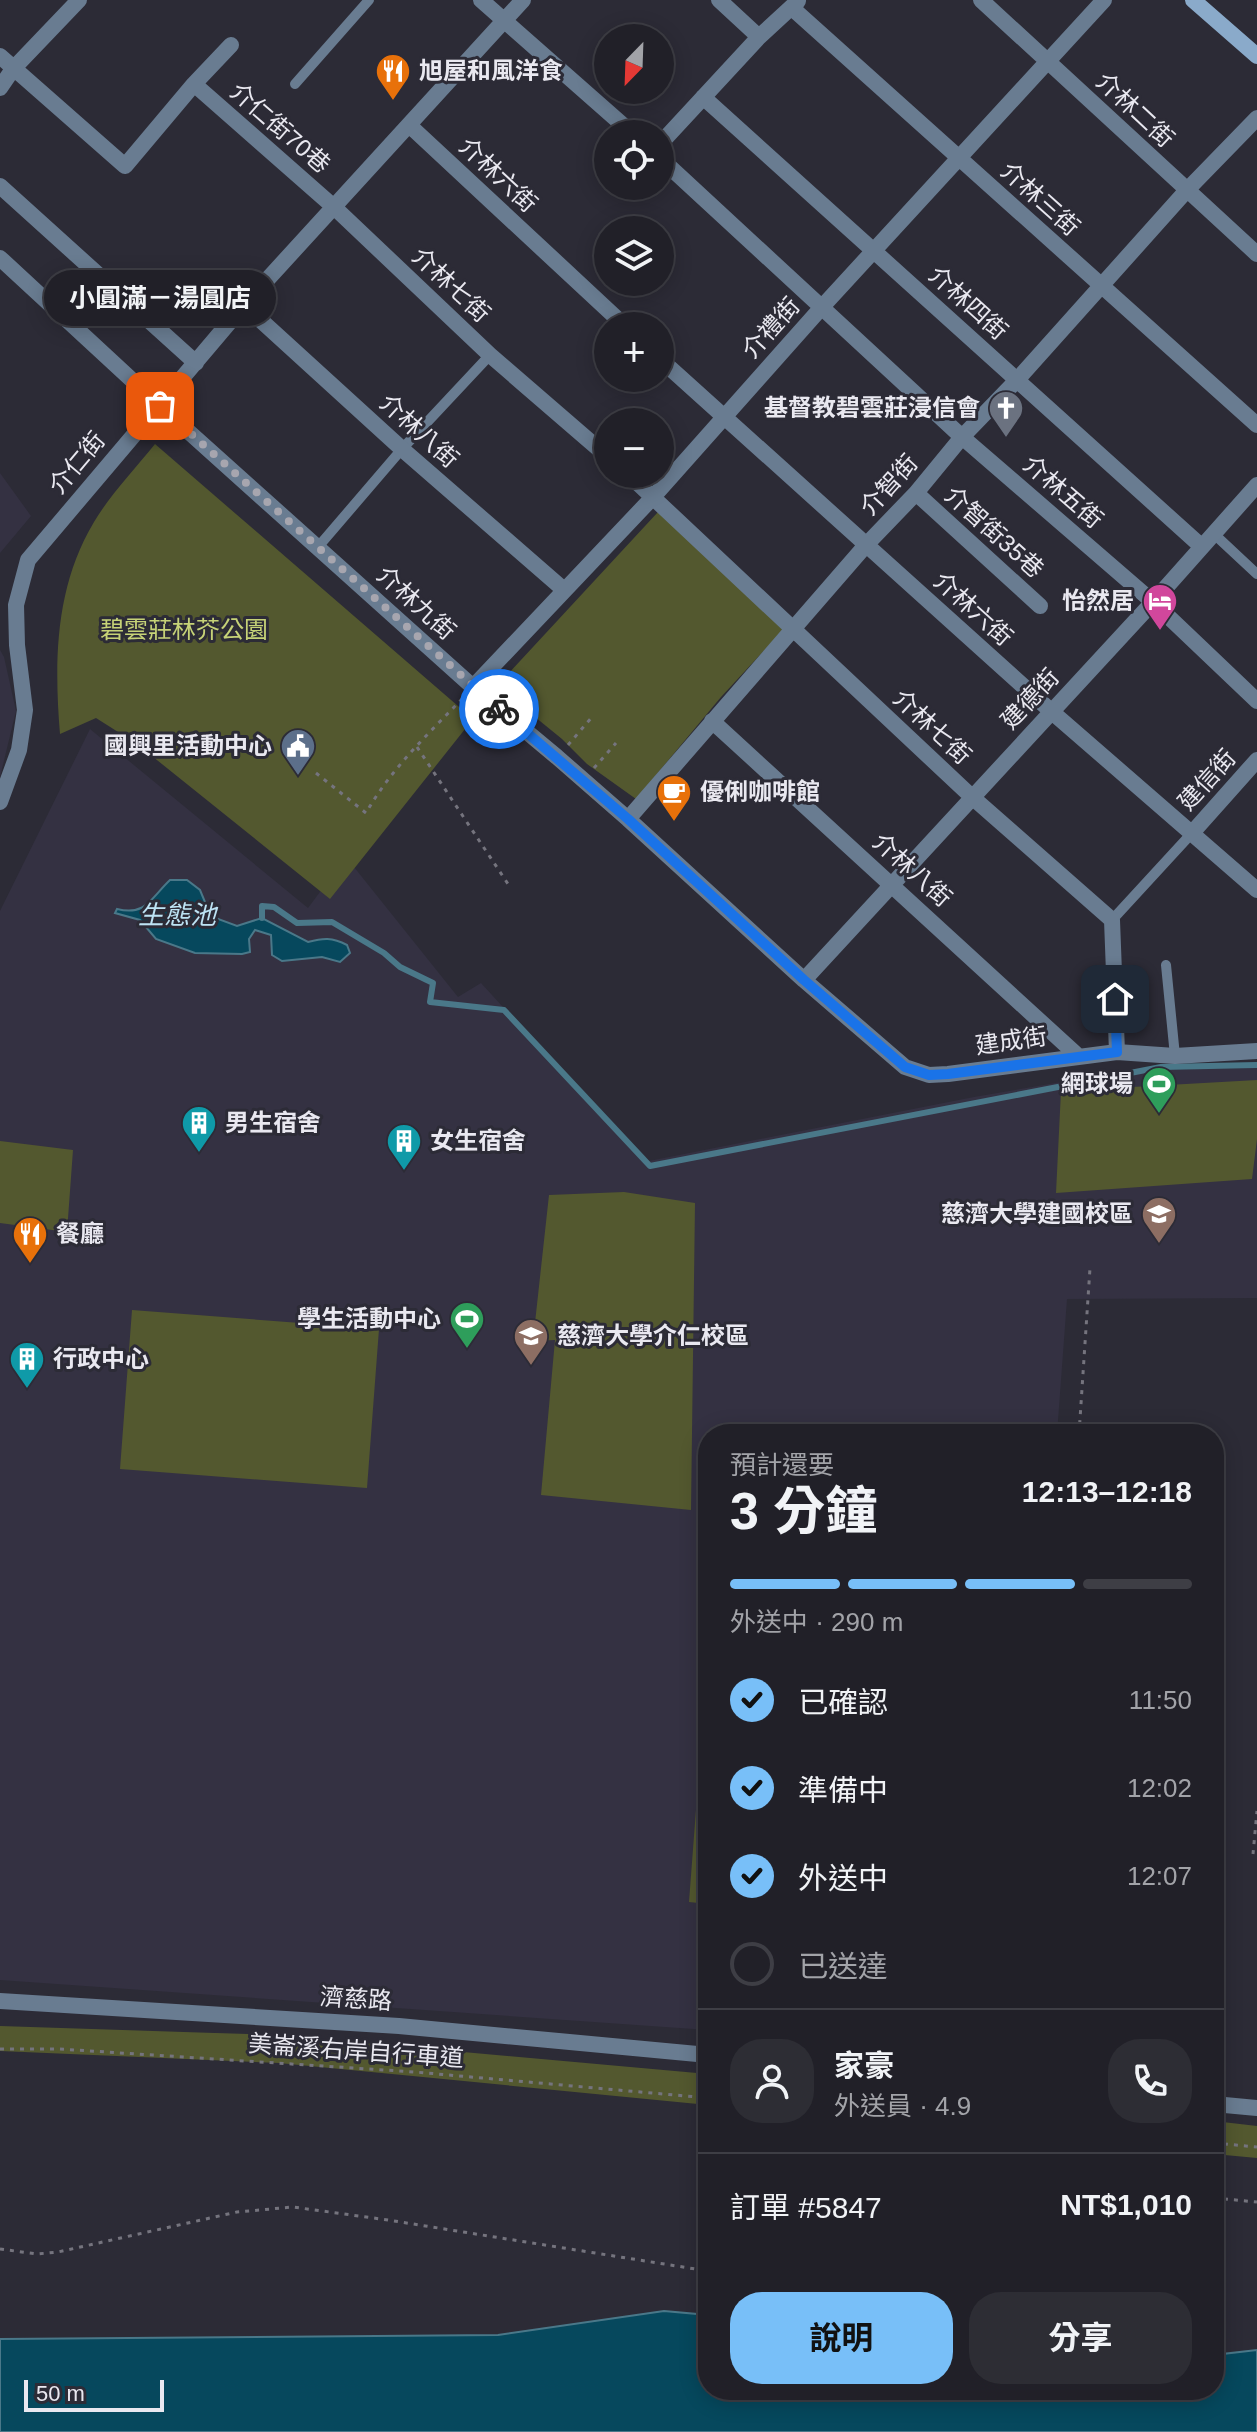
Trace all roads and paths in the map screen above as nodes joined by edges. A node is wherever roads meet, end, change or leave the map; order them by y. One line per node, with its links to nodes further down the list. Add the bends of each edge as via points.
1 (79, 0): 16 (street)
2 (369, 0): 18 (lane)
3 (481, 0): 10 (street)
4 (523, 0): 10 (street, 介仁街)
5 (719, 0): 11 (street)
6 (981, 0): 15 (street, 介林二街)
7 (1104, 0): 15 (street, 介禮街)
8 (1193, 0): 14 (street)
9 (795, 4): 11 (street); 25 (street, 介林三街)
10 (504, 21): 22 (street); 23 (street, 介仁街)
11 (759, 37): 20 (street)
12 (231, 45): 17 (street)
13 (0, 56): 16 (street)
14 (1257, 56)
15 (1046, 61): 25 (street, 介禮街); 28 (street, 介林二街)
16 (13, 69): 17 (street, via 125,166); 19 (street)
17 (194, 84): 29 (street, 介仁街70巷)
18 (295, 84)
19 (0, 88)
20 (703, 97): 24 (street); 30 (street, 介林四街)
21 (1257, 118): 28 (street, 介智街)
22 (617, 120)
23 (409, 125): 29 (street, 介仁街); 36 (street, 介林六街)
24 (674, 129)
25 (958, 158): 30 (street, 介禮街); 33 (street, 介林三街)
26 (674, 171): 35 (street, 介林五街)
27 (0, 186): 38 (street)
28 (1187, 190): 31 (street, 介林二街); 33 (street, 介智街)
29 (335, 208): 34 (street, 介仁街); 37 (street, 介林七街)
30 (875, 251): 35 (street, 介禮街); 40 (street, 介林四街)
31 (1257, 254)
32 (0, 258): 41 (street, 介林九街)
33 (1100, 285): 40 (street, 介智街); 43 (street, 介林三街)
34 (244, 305): 38 (street, 介仁街); 46 (street, 介林八街)
35 (822, 307): 42 (street, 介禮街); 44 (street, 介林五街)
36 (610, 312)
37 (490, 355): 45 (street, 介林七街); 46 (lane)
38 (196, 363): 41 (street, 介仁街)
39 (674, 372): 42 (street, 介林六街)
40 (1017, 380): 44 (street, 介智街); 51 (street, 介林四街)
41 (160, 406): 53 (street, 介林九街); 71 (street, 介仁街, via 28,560 16,605 25,710 19,750)
42 (723, 418): 50 (street, 介禮街); 52 (street, 介林六街)
43 (1257, 425)
44 (962, 437): 49 (street, 介智街); 56 (street, 介林五街)
45 (594, 445)
46 (402, 449): 53 (lane); 55 (street, 介林八街)
47 (1257, 485): 51 (street, 建德街)
48 (645, 488): 50 (street, 介林七街)
49 (916, 493): 52 (street, 介智街); 57 (street, 介智街35巷)
50 (654, 496): 55 (street, 介禮街); 58 (street, 介林七街)
51 (1207, 540): 54 (lane); 56 (street, 建德街)
52 (866, 545): 58 (street, 介智街); 61 (street, 介林六街)
53 (318, 547): 59 (street, 介林九街)
54 (1257, 574)
55 (563, 589): 59 (street, 介禮街)
56 (1153, 602): 60 (street, 介林五街); 61 (street, 建德街)
57 (1040, 606)
58 (794, 629): 63 (street, 介智街); 70 (street, 介林七街)
59 (473, 687): 65 (path); 66 (street, 介林九街)
60 (1257, 701)
61 (1052, 712): 70 (street, 建德街); 73 (street, 介林六街)
62 (592, 717): 66 (path)
63 (712, 721): 72 (street, 介智街); 74 (street, 介林八街)
64 (616, 743): 69 (path)
65 (416, 746): 68 (path, via 366,813); 75 (path)
66 (557, 757): 69 (street, 介林九街)
67 (1257, 760): 73 (street, 建信街)
68 (316, 773)
69 (584, 780): 72 (street, 介林九街)
70 (972, 797): 74 (street, 建德街); 77 (street, 介林七街)
71 (0, 802)
72 (628, 819): 79 (street, 介林九街)
73 (1192, 833): 76 (street, 介林六街); 77 (lane)
74 (891, 883): 79 (street, 建德街); 82 (street, 介林八街)
75 (508, 884)
76 (1257, 890)
77 (1112, 920): 81 (street)
78 (1166, 965): 83 (lane)
79 (804, 980): 82 (street, 建成街, via 905,1067 929,1075)
80 (1257, 1051): 83 (street, 建成街)
81 (1117, 1052): 82 (street, 建成街); 83 (street, 建成街)
82 (1078, 1056)
83 (1175, 1056)
84 (1090, 1268): 85 (path)
85 (1080, 1424)
86 (1257, 1811): 87 (path)
87 (1253, 1854)
88 (0, 2001): 90 (street, 濟慈路, via 399,2026)
89 (0, 2049): 91 (path, 美崙溪右岸自行車道, via 415,2072)
90 (698, 2054)
91 (698, 2097)
92 (1224, 2105): 93 (street)
93 (1257, 2108)
94 (1224, 2144): 95 (path)
95 (1257, 2147)
96 (1224, 2199): 97 (path)
97 (1257, 2202)
98 (0, 2249): 99 (path, via 58,2252 237,2212 293,2207)
99 (698, 2269)

